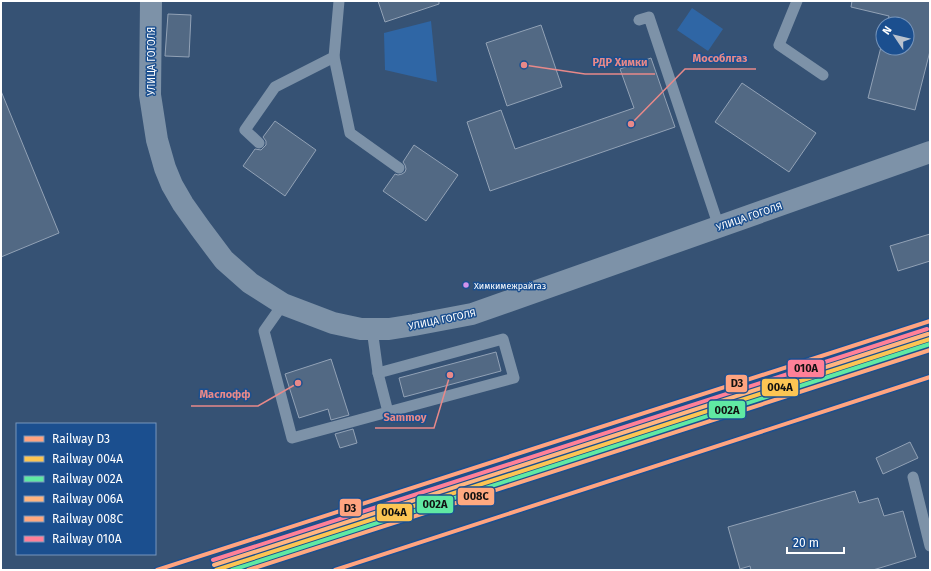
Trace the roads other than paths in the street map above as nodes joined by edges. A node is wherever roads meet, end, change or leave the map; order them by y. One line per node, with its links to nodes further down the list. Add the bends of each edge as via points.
1 (151, 1): 11 (street, УЛИЦА ГОГОЛЯ, via 150,95 157,140 172,185 224,260 250,283)
2 (340, 1): 5 (lane)
3 (797, 1): 6 (lane, via 779,45)
4 (639, 20): 10 (lane, via 649,16)
5 (334, 57): 7 (lane, via 275,87 244,130); 9 (lane, via 350,133)
6 (823, 75)
7 (259, 144)
8 (930, 152): 10 (street, УЛИЦА ГОГОЛЯ)
9 (399, 168)
10 (719, 227): 12 (street, УЛИЦА ГОГОЛЯ, via 472,314 414,326)
11 (283, 304): 12 (street, УЛИЦА ГОГОЛЯ, via 333,323); 14 (lane, via 264,331 292,438)
12 (372, 329): 13 (lane)
13 (378, 373): 14 (lane); 14 (lane, via 503,339 514,378)
14 (388, 412)
15 (913, 477): 16 (lane)
16 (930, 546)

